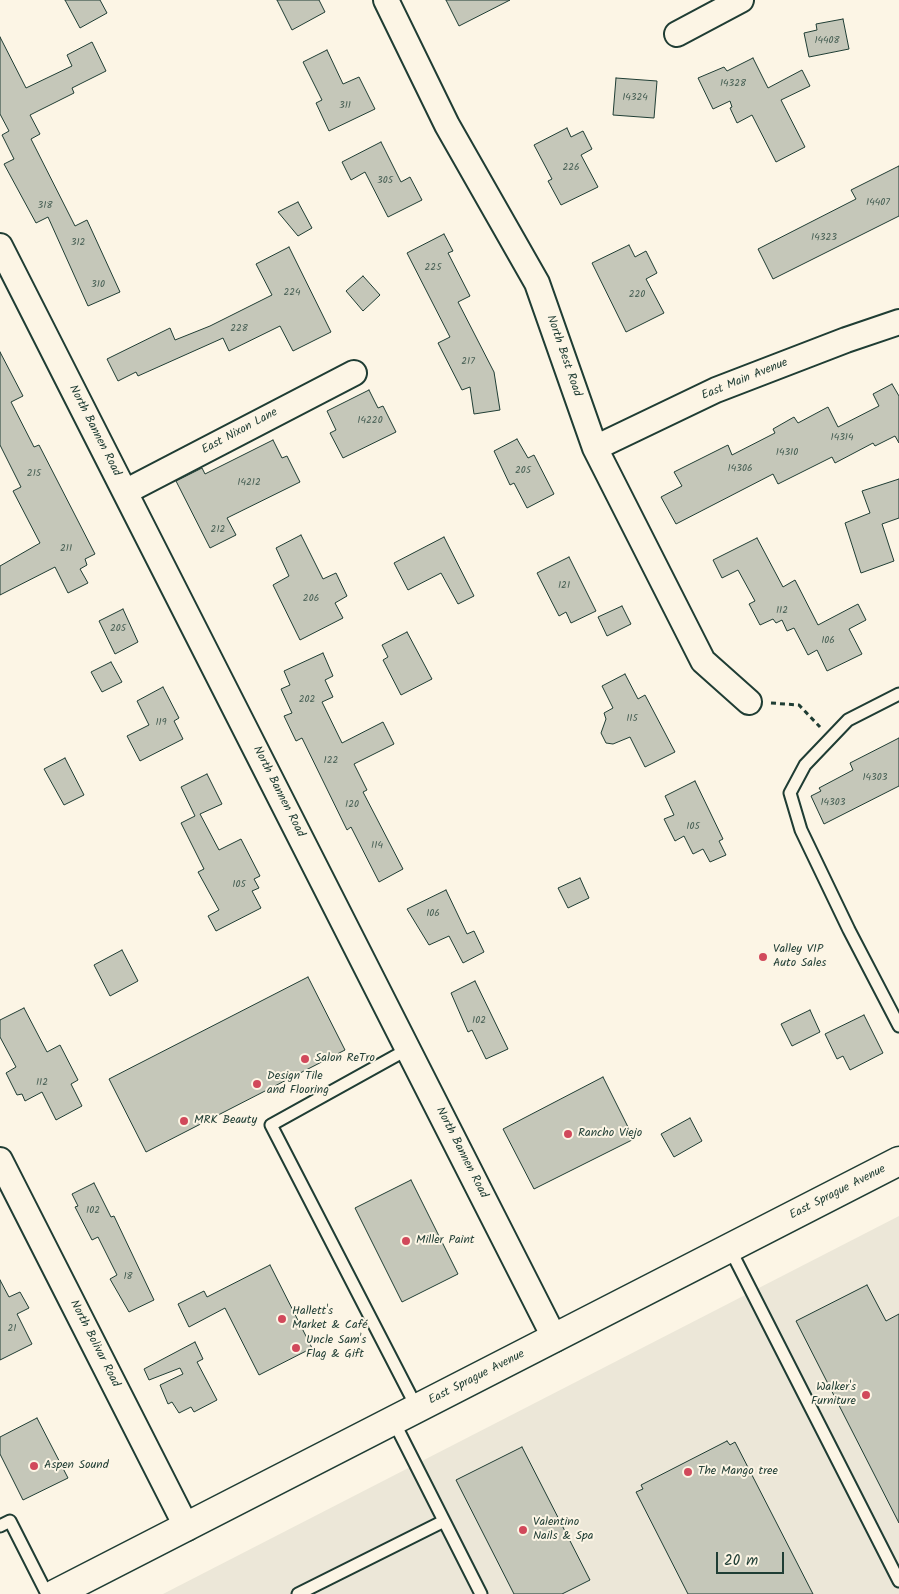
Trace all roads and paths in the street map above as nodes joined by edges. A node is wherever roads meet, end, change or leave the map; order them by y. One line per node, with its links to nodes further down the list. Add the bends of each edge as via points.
1 (386, 0): 7 (street, North Best Road, via 447,125 537,283)
2 (741, 0): 3 (street)
3 (676, 34)
4 (0, 246): 8 (street, North Bannen Road)
5 (899, 322): 7 (street, East Main Avenue, via 716,390)
6 (354, 373): 8 (street, East Nixon Lane)
7 (595, 448): 10 (street, North Best Road, via 703,662)
8 (125, 492): 13 (street, North Bannen Road)
9 (899, 694): 11 (lane, via 848,720)
10 (749, 702): 11 (path, via 799,705)
11 (831, 738): 12 (lane, via 805,765 790,793 801,830 848,930)
12 (899, 1026)
13 (408, 1049): 17 (street, North Bannen Road); 18 (lane, via 271,1125)
14 (0, 1160): 21 (street, North Bolivar Road)
15 (899, 1161): 16 (main road, East Sprague Avenue)
16 (730, 1249): 17 (main road, East Sprague Avenue); 22 (lane)
17 (555, 1339): 18 (main road, East Sprague Avenue)
18 (405, 1414): 19 (lane); 21 (main road, East Sprague Avenue)
19 (444, 1521): 24 (lane); 25 (lane)
20 (0, 1526): 23 (lane, via 10,1521)
21 (187, 1528): 23 (main road, East Sprague Avenue)
22 (899, 1581)
23 (54, 1594)
24 (298, 1594)
25 (481, 1594)

